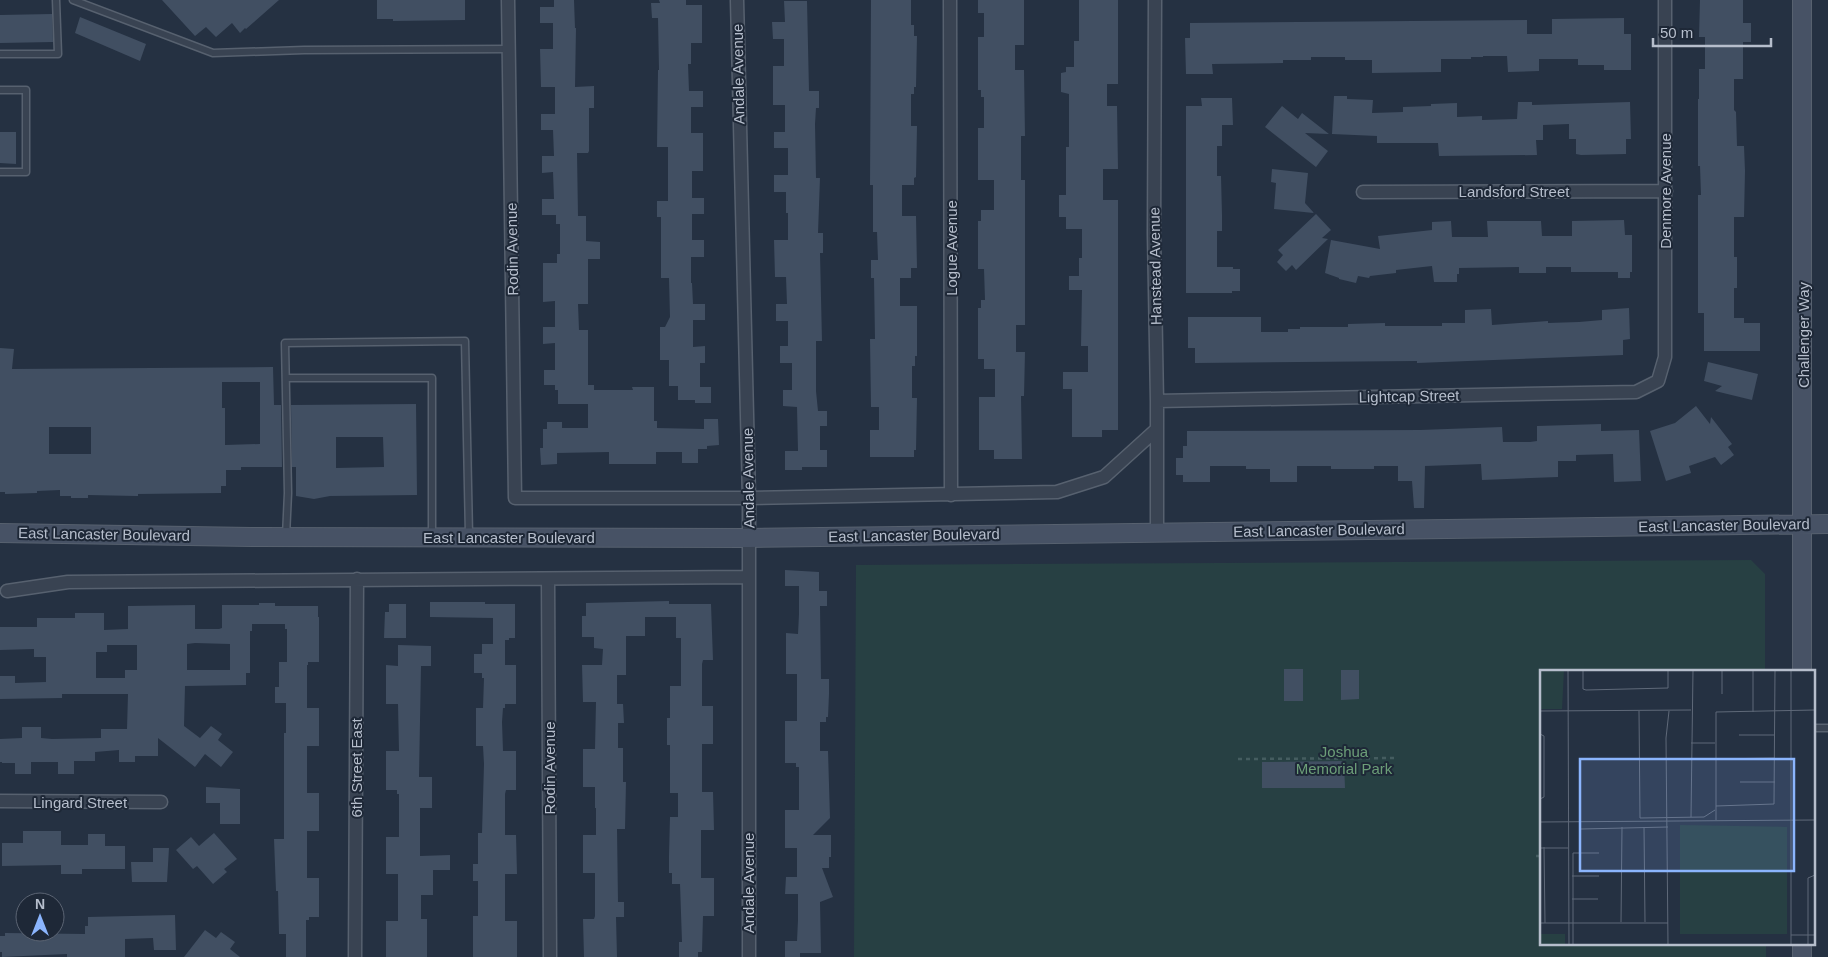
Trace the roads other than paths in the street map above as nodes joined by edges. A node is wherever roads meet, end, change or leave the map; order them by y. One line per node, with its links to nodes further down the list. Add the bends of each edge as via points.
1 (56, 0): 10 (lane, via 58,54)
2 (73, 0): 9 (lane, via 213,53)
3 (508, 0): 9 (street, Rodin Avenue)
4 (737, 0): 20 (street, Andale Avenue)
5 (950, 0): 19 (street, Logue Avenue)
6 (1155, 0): 17 (street, Hanstead Avenue)
7 (1665, 0): 13 (street, Denmore Avenue)
8 (1802, 0): 21 (main road, Challenger Way)
9 (508, 49): 20 (street, Rodin Avenue, via 516,498)
10 (0, 54)
11 (0, 90): 12 (lane, via 26,90 26,172)
12 (0, 172)
13 (1666, 191): 14 (street, Landsford Street); 16 (street, Denmore Avenue, via 1665,357)
14 (1363, 192)
15 (286, 378): 25 (lane); 26 (lane, via 432,378); 27 (lane, via 285,343 465,341)
16 (1658, 381): 17 (street, Lightcap Street, via 1636,392)
17 (1157, 401): 18 (street, Hanstead Avenue)
18 (1157, 429): 19 (street, via 1104,477 1057,492); 23 (street, Hanstead Avenue)
19 (951, 496): 20 (street)
20 (749, 498): 28 (street, Andale Avenue)
21 (1803, 524): 22 (main road, East Lancaster Boulevard); 23 (main road, East Lancaster Boulevard); 33 (main road, Challenger Way)
22 (1828, 524)
23 (1157, 532): 28 (main road, East Lancaster Boulevard)
24 (0, 533): 25 (main road, East Lancaster Boulevard)
25 (286, 537): 26 (main road, East Lancaster Boulevard)
26 (432, 537): 27 (main road, East Lancaster Boulevard)
27 (469, 537): 28 (main road, East Lancaster Boulevard)
28 (749, 538): 29 (street, Andale Avenue)
29 (748, 576): 31 (street); 39 (street, Andale Avenue)
30 (358, 579): 31 (street); 32 (street, via 68,582); 37 (street, 6th Street East)
31 (548, 579): 38 (street, Rodin Avenue)
32 (7, 591)
33 (1802, 670)
34 (0, 801): 35 (street, Lingard Street)
35 (161, 802)
36 (1802, 944): 40 (main road)
37 (355, 957)
38 (550, 957)
39 (749, 957)
40 (1802, 957)

